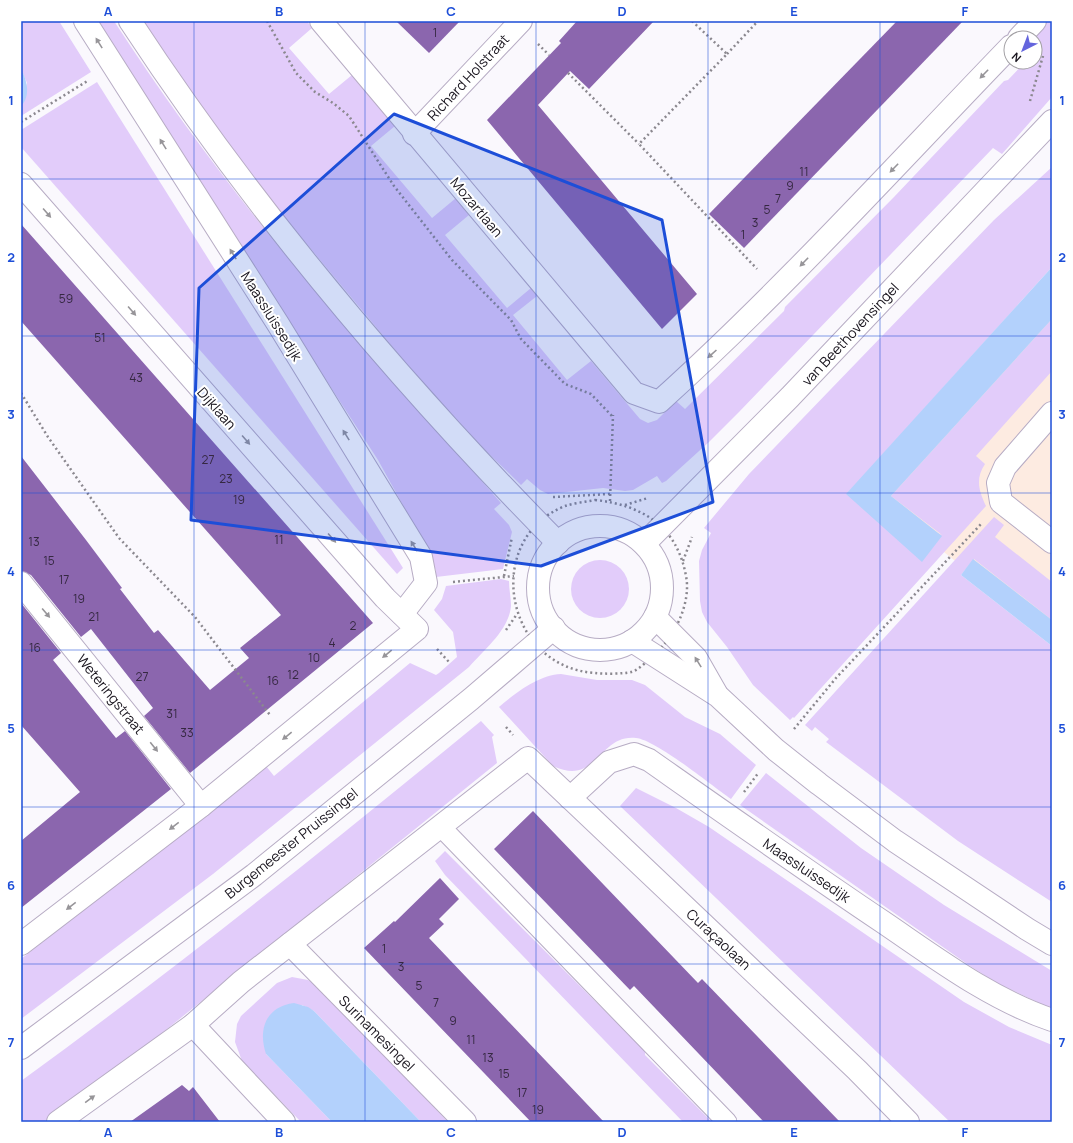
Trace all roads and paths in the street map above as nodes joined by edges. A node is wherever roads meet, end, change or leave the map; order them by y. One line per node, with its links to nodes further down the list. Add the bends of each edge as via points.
1 (85, 21): 33 (street, Maassluissedijk, one-way to 1, via 426,583 420,556 278,324)
2 (130, 21): 27 (street, via 166,76 284,236 431,409)
3 (267, 21): 24 (path, via 296,73 315,92 349,116 394,186 452,260 511,320 521,339 565,384 591,394 612,416)
4 (321, 21): 18 (street, Mozartlaan)
5 (521, 21): 18 (street, Richard Holstraat)
6 (692, 21): 11 (path)
7 (758, 21): 11 (path)
8 (1035, 21): 9 (street)
9 (1027, 30)
10 (1044, 52): 15 (path)
11 (726, 54): 19 (path)
12 (1003, 54): 21 (street, one-way to 21)
13 (568, 73): 19 (path)
14 (92, 78): 17 (path)
15 (1028, 105)
16 (1052, 121): 28 (street, van Beethovensingel, via 790,397)
17 (21, 122)
18 (414, 134): 21 (street, Mozartlaan, one-way to 18, via 718,349 659,402 634,393)
19 (639, 144): 21 (path, via 759,271)
20 (21, 184): 33 (street, Dijklaan, one-way to 33, via 364,575)
21 (772, 294)
22 (21, 393): 41 (path, via 48,437 119,538 196,617 272,717 266,722)
23 (1052, 413): 25 (street, via 1005,467 998,483)
24 (610, 502)
25 (1001, 502): 26 (street); 39 (path)
26 (1052, 542)
27 (558, 543): 28 (street, via 570,533 601,526 617,528 632,534); 34 (street, via 544,563 538,594 544,612)
28 (644, 544): 32 (street, via 652,554 662,579 660,605)
29 (451, 582): 37 (path, via 514,576 517,614)
30 (21, 583): 43 (street, Weteringstraat, one-way to 43)
31 (683, 607): 35 (path)
32 (655, 617): 35 (street); 36 (street, via 641,635)
33 (409, 621): 41 (street, one-way to 41)
34 (554, 628): 36 (street, via 564,638 591,649 605,650); 37 (street, Burgemeester Pruissingel)
35 (672, 634): 38 (path); 40 (street, one-way to 35, via 696,658)
36 (632, 641): 38 (street)
37 (534, 644): 38 (path, via 559,664 586,673 632,672); 50 (street, Burgemeester Pruissingel, via 471,699 254,874)
38 (654, 654): 40 (street)
39 (836, 678)
40 (718, 696): 47 (street, via 776,750 825,789 901,845)
41 (281, 740): 43 (street)
42 (570, 798): 44 (street, Curaçaolaan, via 528,758); 48 (street, Maassluissedijk, via 610,762 634,754 649,760 955,970 1027,1011); 55 (street, Curaçaolaan, via 851,1064)
43 (201, 806): 45 (street, one-way to 45)
44 (441, 827): 46 (street); 54 (lane)
45 (21, 944)
46 (290, 944): 49 (street, via 241,982); 53 (street, Surinamesingel)
47 (1052, 944)
48 (1052, 1020)
49 (193, 1025): 51 (street, one-way to 49); 52 (street)
50 (21, 1048)
51 (58, 1122)
52 (284, 1122)
53 (465, 1122)
54 (727, 1122)
55 (908, 1122)

